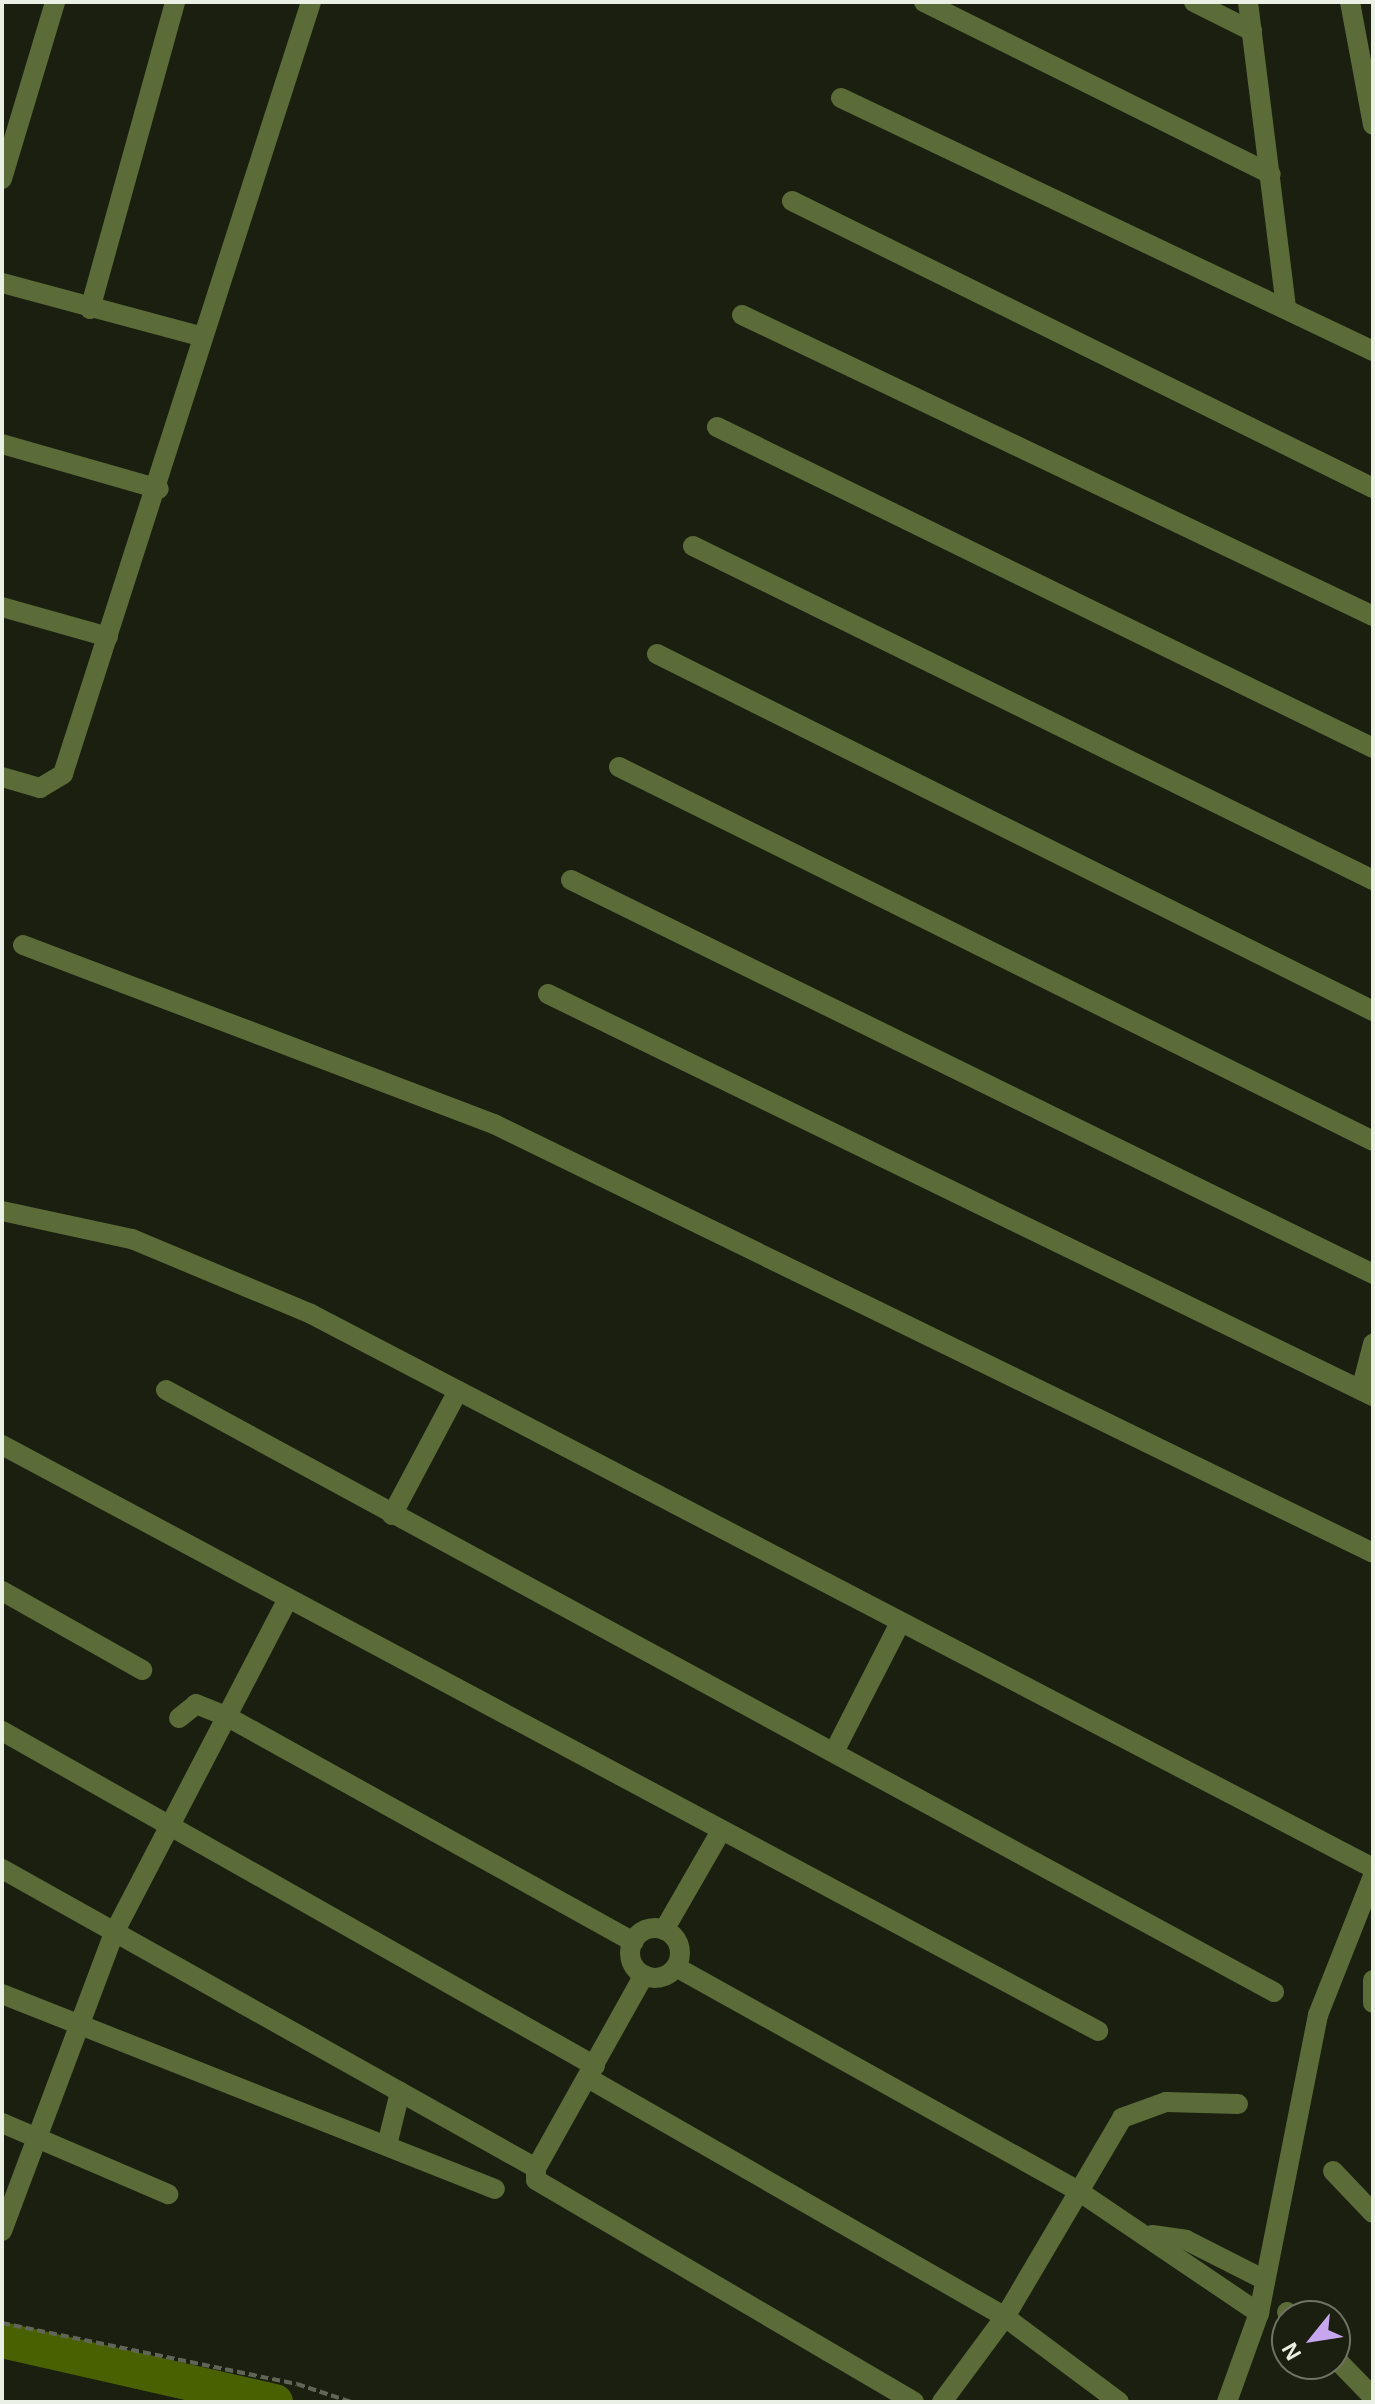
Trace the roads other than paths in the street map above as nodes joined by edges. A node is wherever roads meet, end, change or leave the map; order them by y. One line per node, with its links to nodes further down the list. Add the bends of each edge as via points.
1 (55, 2): 12 (street)
2 (175, 2): 15 (street)
3 (311, 2): 18 (street)
4 (924, 2): 11 (street)
5 (1194, 2): 8 (street)
6 (1248, 2): 8 (street)
7 (1350, 2): 10 (street)
8 (1252, 31): 11 (street)
9 (841, 98): 16 (street)
10 (1373, 125)
11 (1271, 174): 16 (street)
12 (2, 179)
13 (792, 201): 22 (street)
14 (2, 283): 15 (street)
15 (90, 309): 18 (street)
16 (1286, 309): 19 (street)
17 (742, 315): 26 (street)
18 (203, 337): 23 (street)
19 (1373, 351)
20 (717, 427): 29 (street)
21 (2, 444): 23 (street)
22 (1373, 488)
23 (159, 489): 27 (street)
24 (693, 546): 33 (street)
25 (2, 607): 27 (street)
26 (1373, 616)
27 (108, 637): 31 (street, via 63,774 40,788)
28 (657, 654): 36 (street)
29 (1373, 748)
30 (619, 767): 37 (street)
31 (2, 777)
32 (571, 880): 41 (street)
33 (1373, 880)
34 (23, 945): 48 (street, via 494,1124)
35 (548, 994): 45 (street)
36 (1373, 1011)
37 (1373, 1141)
38 (2, 1193): 40 (street)
39 (2, 1211): 40 (street)
40 (27, 1212): 44 (street, via 132,1239 243,1283)
41 (1373, 1274)
42 (1373, 1344): 45 (street)
43 (166, 1390): 47 (street)
44 (457, 1393): 47 (street); 51 (street)
45 (1367, 1393)
46 (2, 1445): 50 (street)
47 (392, 1515): 56 (street)
48 (1373, 1553)
49 (2, 1591): 52 (street)
50 (288, 1598): 53 (street); 58 (street)
51 (900, 1623): 56 (street); 59 (street)
52 (142, 1670)
53 (226, 1716): 54 (street, via 196,1704); 57 (street); 64 (street)
54 (179, 1718)
55 (2, 1731): 57 (street)
56 (834, 1752): 68 (street)
57 (166, 1821): 63 (street); 73 (street)
58 (721, 1831): 62 (street); 72 (street)
59 (1373, 1868)
60 (2, 1869): 63 (street)
61 (1373, 1876): 87 (street, via 1318,2015)
62 (664, 1930): 64 (street, via 646,1930); 65 (street, via 679,1946)
63 (115, 1931): 71 (street); 74 (street)
64 (633, 1942): 66 (street, via 631,1961)
65 (676, 1967): 66 (street, via 662,1978); 82 (street)
66 (644, 1975): 73 (street)
67 (1373, 1980): 70 (street)
68 (1274, 1992)
69 (2, 1994): 71 (street)
70 (1373, 2003)
71 (78, 2024): 77 (street); 78 (street)
72 (1098, 2031)
73 (592, 2072): 79 (street); 89 (street)
74 (400, 2092): 78 (street); 79 (street)
75 (1238, 2104): 82 (street, via 1142,2107 1104,2140)
76 (2, 2123): 77 (street)
77 (37, 2137): 83 (street); 85 (street)
78 (387, 2145): 81 (street)
79 (536, 2168): 92 (street, via 542,2188)
80 (1333, 2171): 84 (street)
81 (495, 2189)
82 (1077, 2190): 86 (street); 89 (street)
83 (168, 2194)
84 (1373, 2213)
85 (2, 2231)
86 (1152, 2235): 87 (street, via 1186,2240); 88 (street, via 1176,2260)
87 (1263, 2279): 88 (street)
88 (1259, 2313): 95 (street)
89 (1005, 2317): 93 (street); 94 (street)
90 (1351, 2374): 91 (street)
91 (1373, 2397)
92 (914, 2402)
93 (942, 2402)
94 (1119, 2402)
95 (1227, 2402)

